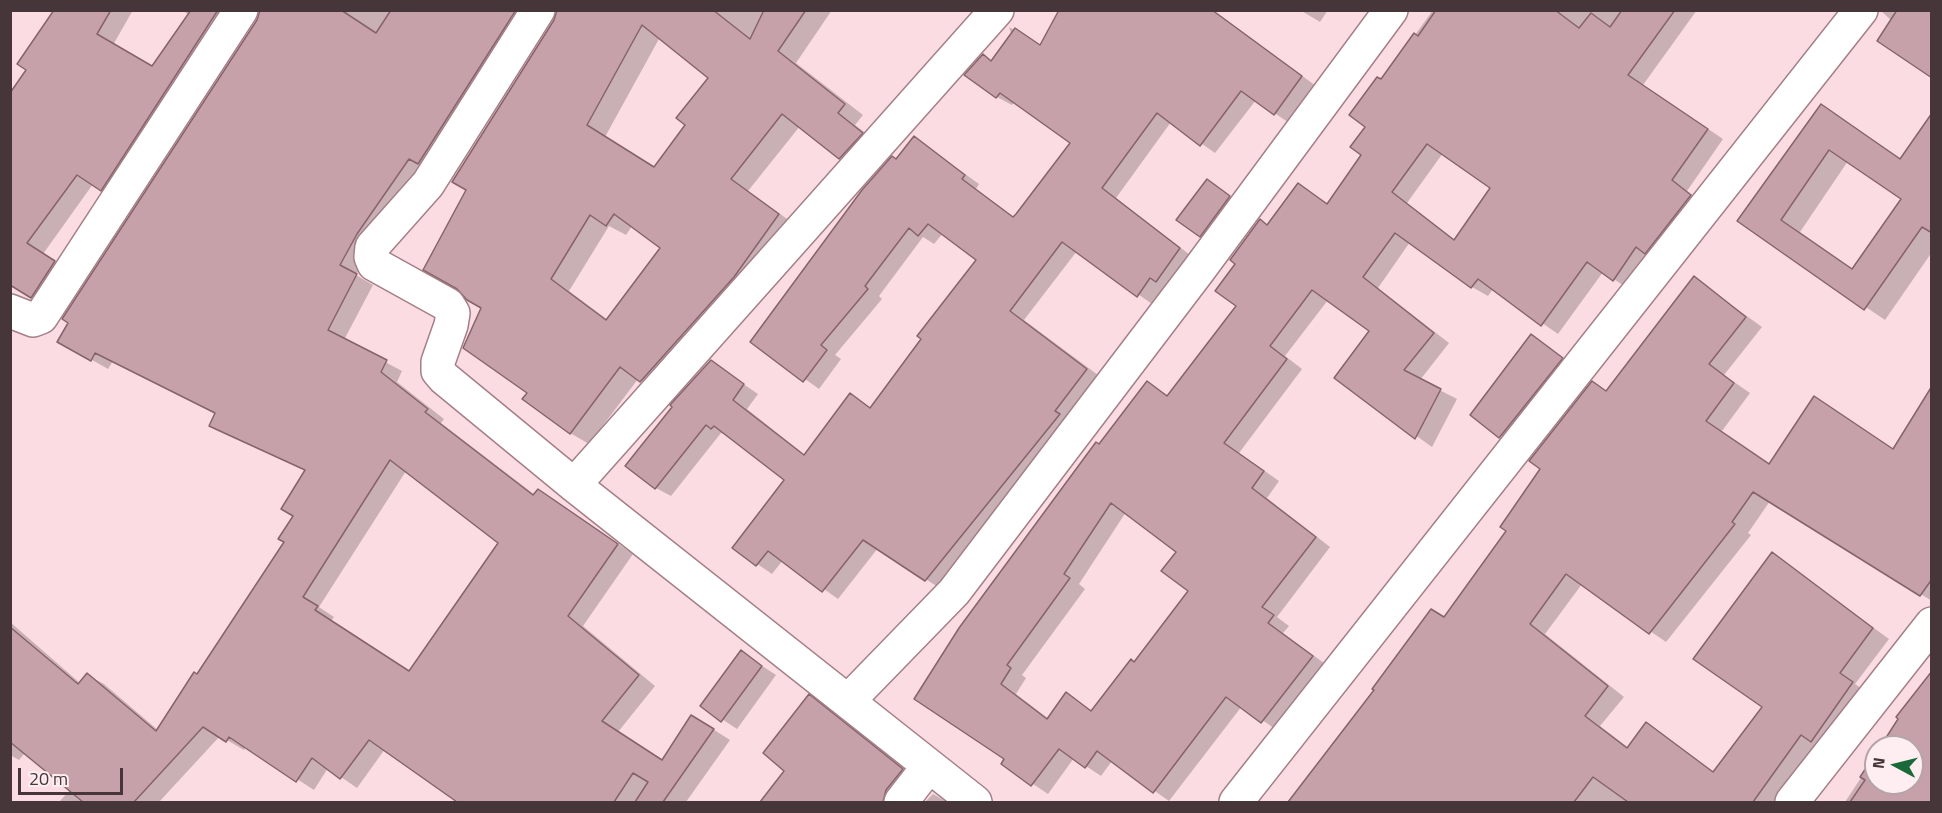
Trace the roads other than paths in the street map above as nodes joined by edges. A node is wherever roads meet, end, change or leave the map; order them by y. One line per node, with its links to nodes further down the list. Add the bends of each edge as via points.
1 (241, 10): 6 (street, via 41,317 33,320)
2 (538, 10): 7 (street, via 428,184 372,247 371,257 375,264 448,305 453,314 438,371)
3 (997, 10): 7 (street)
4 (1391, 10): 9 (street, via 954,592)
5 (1861, 10): 13 (street)
6 (10, 311)
7 (574, 485): 9 (street)
8 (1932, 624): 14 (street)
9 (848, 701): 10 (street)
10 (929, 766): 11 (street); 12 (street)
11 (901, 802)
12 (975, 802)
13 (1236, 802)
14 (1792, 802)

